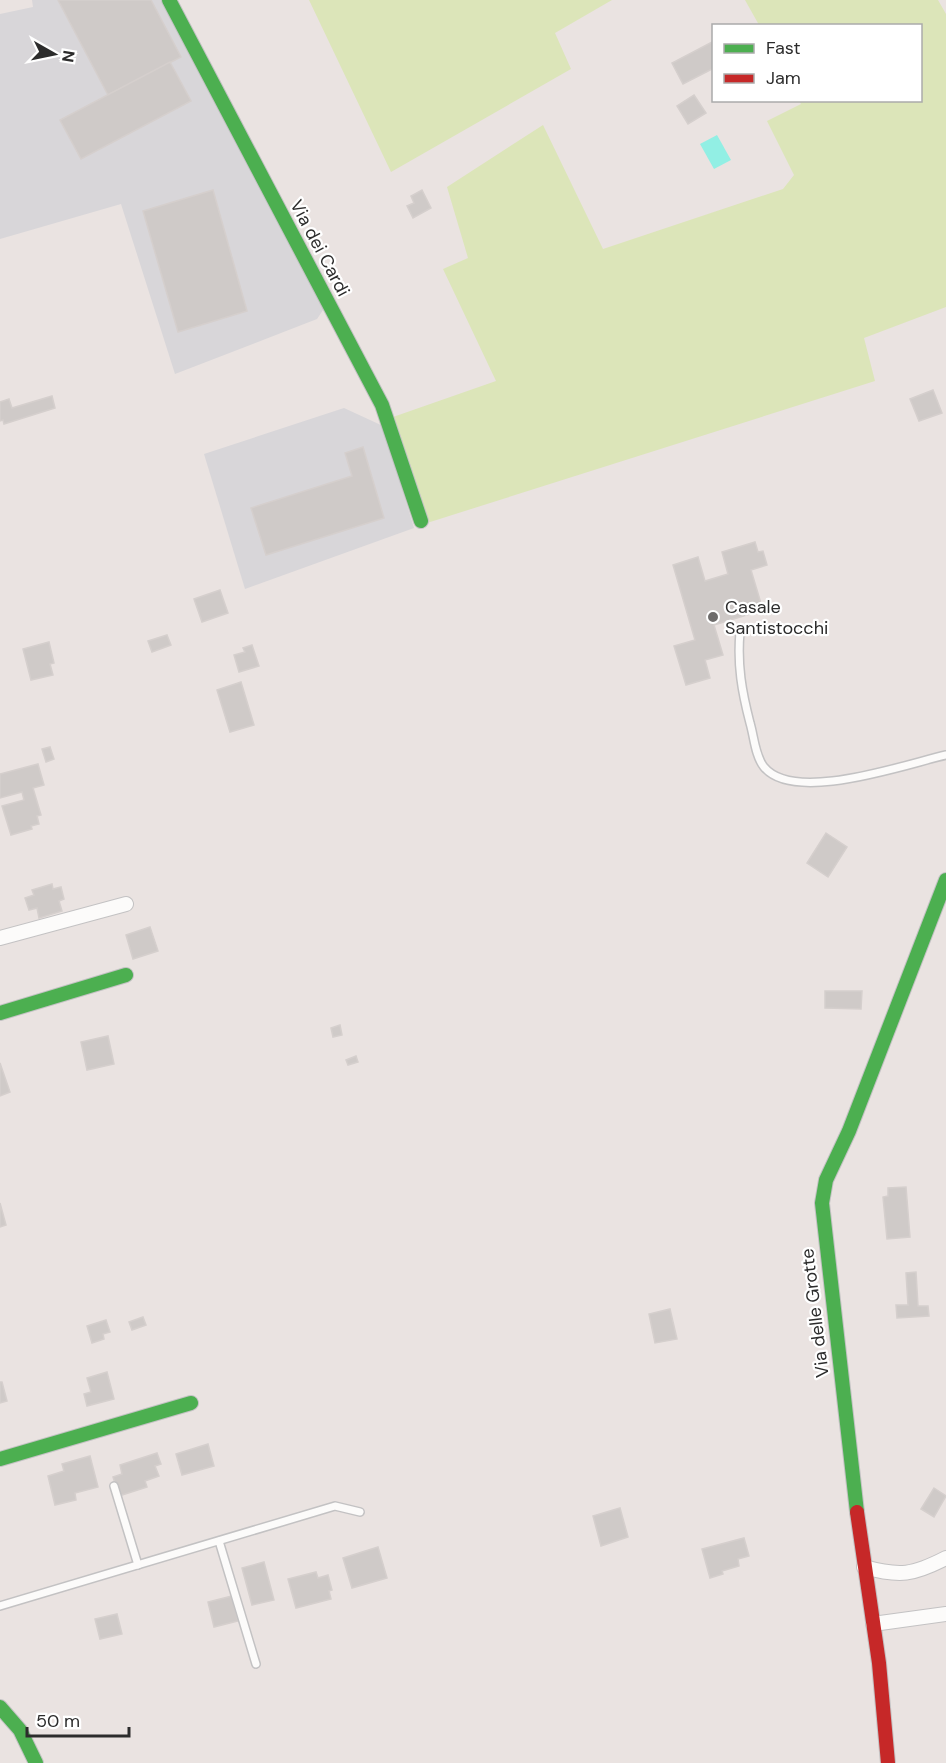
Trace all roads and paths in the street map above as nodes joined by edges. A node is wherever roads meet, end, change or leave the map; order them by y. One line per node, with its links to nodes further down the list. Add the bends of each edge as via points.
1 (169, 0): 2 (street, Via dei Cardi, via 382,405)
2 (421, 522)
3 (740, 632): 4 (lane, via 741,690 760,760 775,776 798,783 823,782)
4 (946, 755)
5 (946, 880): 17 (street, Via delle Grotte, via 822,1198)
6 (126, 904): 7 (street)
7 (0, 938)
8 (126, 975): 9 (street)
9 (0, 1013)
10 (191, 1403): 11 (street)
11 (0, 1459)
12 (114, 1486): 16 (lane)
13 (360, 1512): 14 (lane, via 335,1506)
14 (219, 1541): 16 (lane); 21 (lane)
15 (946, 1558): 17 (street, via 913,1574 891,1574)
16 (138, 1565): 18 (lane)
17 (864, 1567): 20 (street, Via delle Grotte)
18 (0, 1606)
19 (946, 1614): 20 (street)
20 (873, 1624): 24 (street, Via delle Grotte)
21 (256, 1664)
22 (0, 1707): 23 (street, via 20,1730)
23 (36, 1763)
24 (888, 1763)

